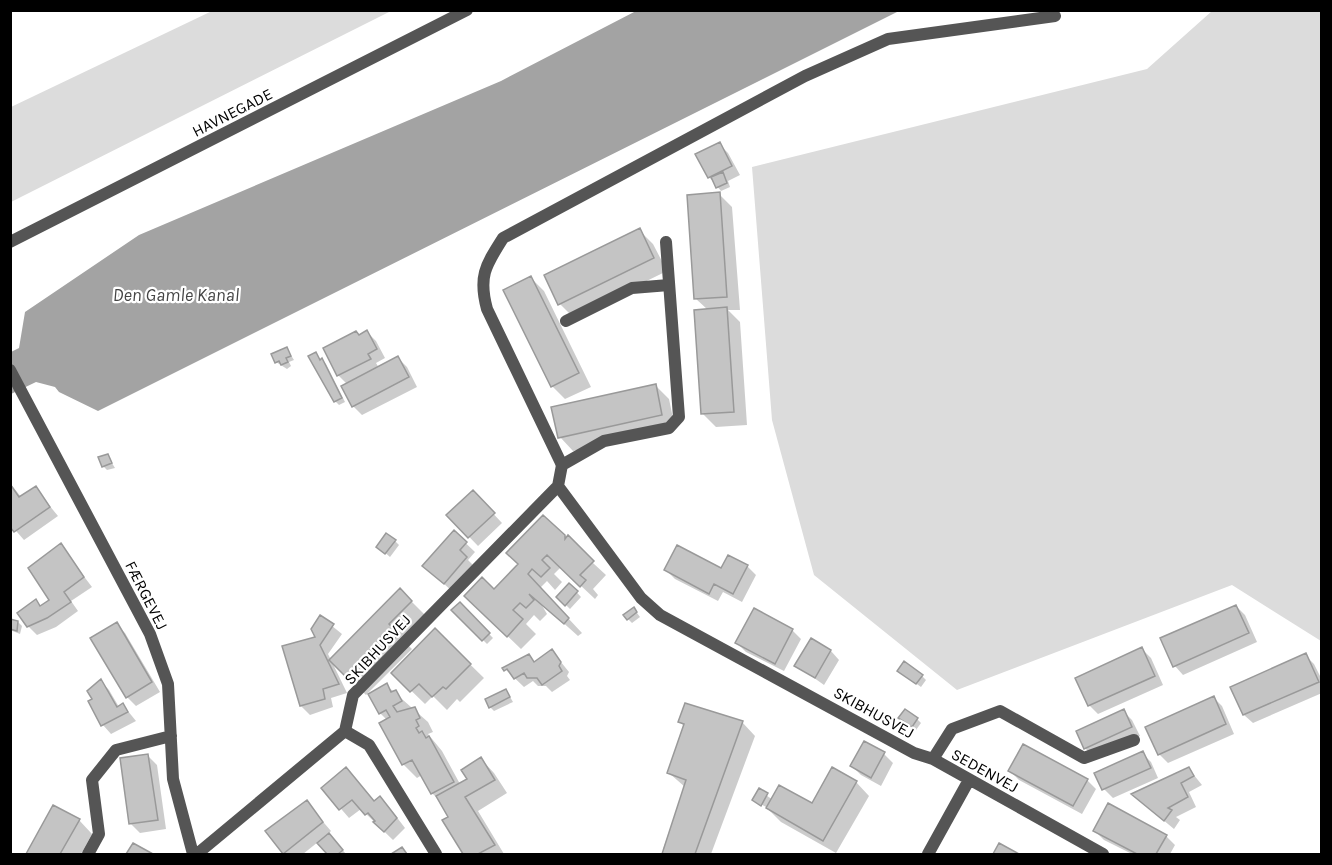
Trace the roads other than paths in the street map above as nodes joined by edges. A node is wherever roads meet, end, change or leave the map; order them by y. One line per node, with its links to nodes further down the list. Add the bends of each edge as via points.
1 (467, 10): 3 (street, HAVNEGADE)
2 (1056, 16): 8 (street, via 888,39 805,76 503,238 486,266 481,287 487,309)
3 (10, 242)
4 (666, 242): 5 (street)
5 (669, 285): 6 (street, via 632,288); 8 (street, via 679,417 669,428 604,441)
6 (566, 321)
7 (10, 370): 11 (street, FÆRGEVEJ, via 150,634 168,684)
8 (562, 465): 9 (street)
9 (558, 486): 10 (street, SKIBHUSVEJ, via 353,695); 13 (street, SKIBHUSVEJ, via 641,598 660,615 914,753)
10 (345, 731): 16 (street); 17 (street, via 369,745)
11 (171, 736): 15 (street, via 116,750 92,780 99,834); 16 (street, FÆRGEVEJ, via 173,779)
12 (1134, 740): 13 (street, SEDENVEJ, via 1084,758 1000,711 952,729)
13 (933, 759): 14 (street, SEDENVEJ)
14 (969, 780): 18 (street); 19 (street, SEDENVEJ)
15 (88, 855)
16 (195, 855)
17 (436, 855)
18 (928, 855)
19 (1103, 855)

